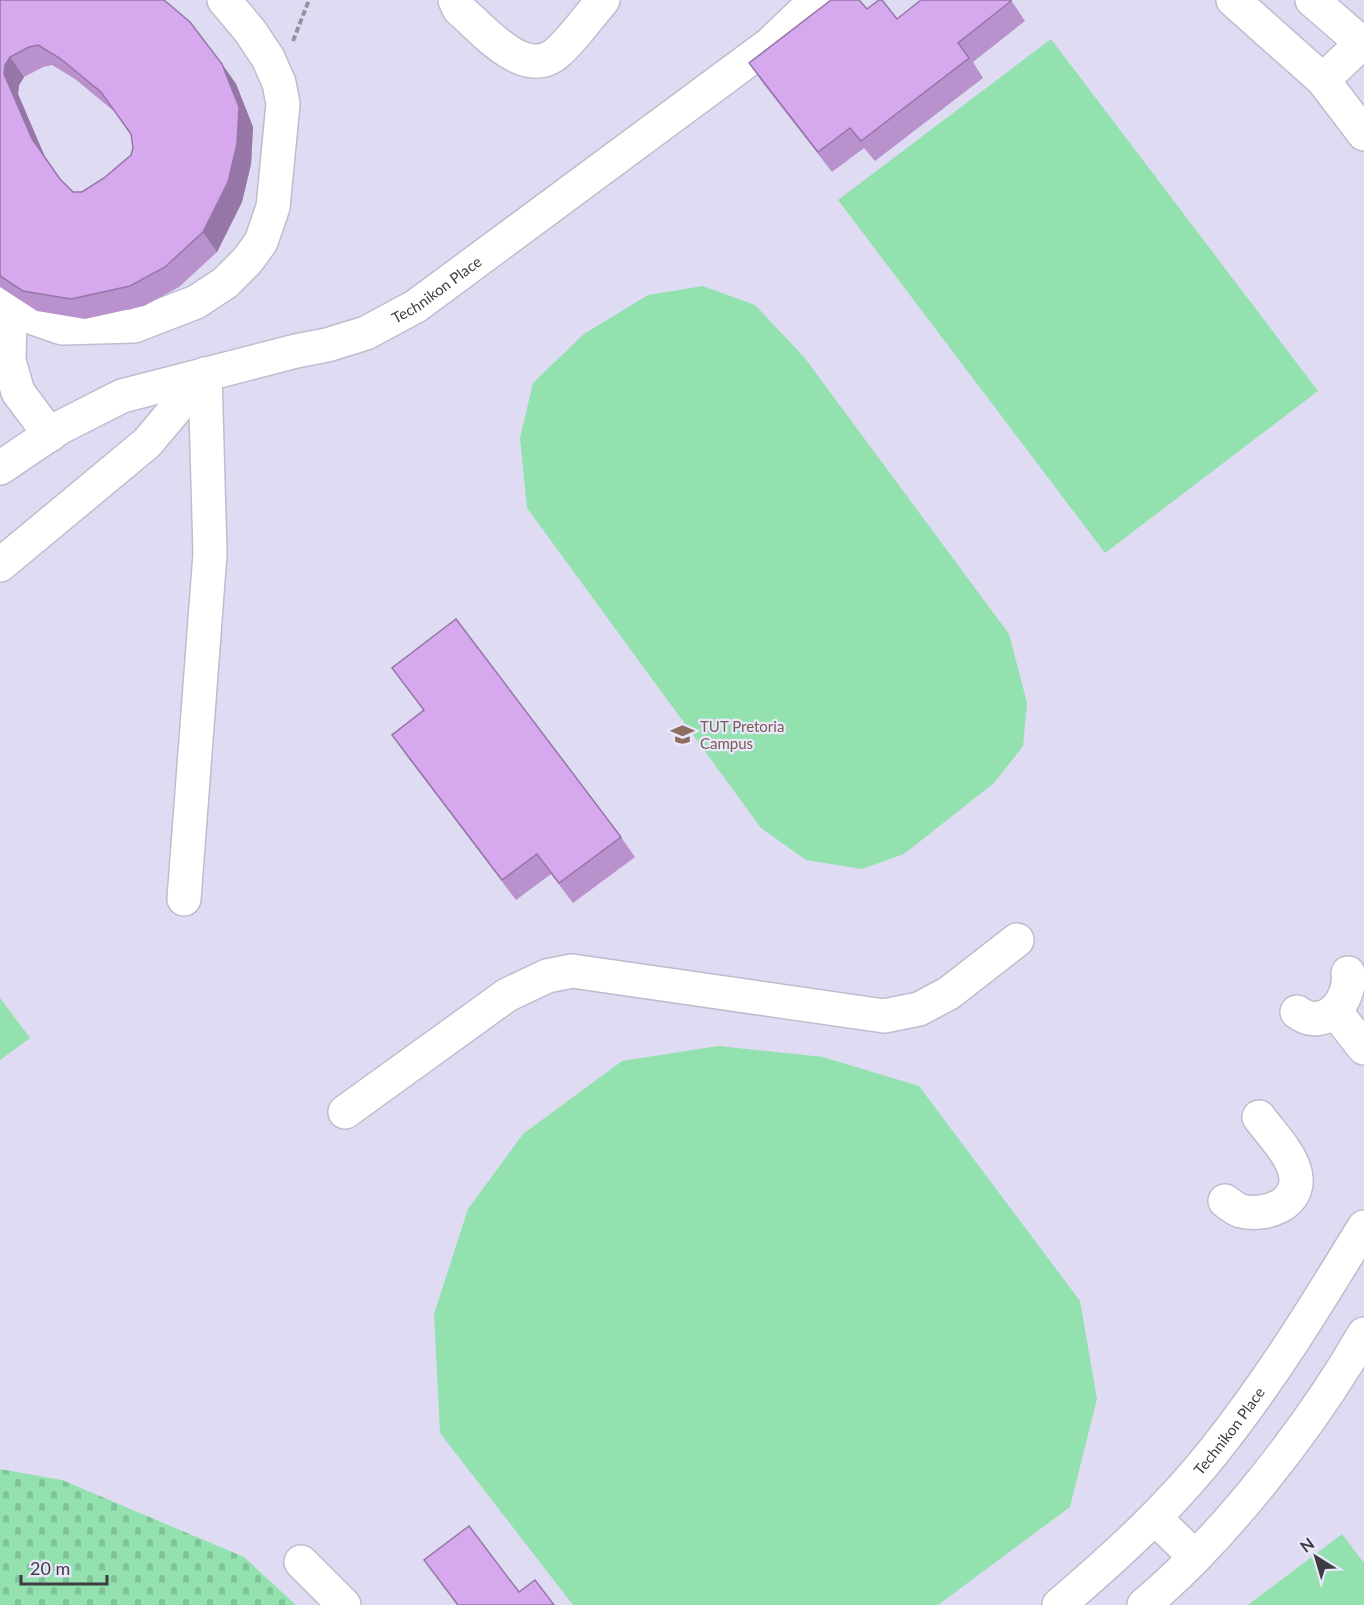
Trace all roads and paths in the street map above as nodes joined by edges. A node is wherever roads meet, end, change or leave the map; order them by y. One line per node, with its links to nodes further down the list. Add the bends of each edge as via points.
1 (224, 0): 10 (street, via 268,58 283,104 273,207 261,242 225,283 196,302 134,326 62,328)
2 (455, 0): 3 (street, via 459,9 515,56 534,62 555,54)
3 (603, 0)
4 (816, 0): 11 (street, Technikon Place, via 770,44 416,306 366,333)
5 (1233, 0): 8 (street)
6 (1312, 0): 7 (street)
7 (1363, 43): 8 (street)
8 (1323, 80): 9 (street)
9 (1364, 134)
10 (5, 305): 12 (street, via 9,361 18,392)
11 (205, 375): 12 (street, Technikon Place, via 122,396); 14 (street, via 147,443); 15 (street, via 210,554)
12 (50, 435): 13 (street, Technikon Place)
13 (0, 468)
14 (0, 565)
15 (184, 899)
16 (1017, 940): 21 (street, via 949,993 919,1009 884,1016 572,971 547,976 507,995)
17 (1348, 973): 18 (street, via 1348,993)
18 (1335, 1011): 19 (street, via 1309,1019); 20 (street)
19 (1297, 1012)
20 (1364, 1047)
21 (345, 1112)
22 (1259, 1117): 23 (street, via 1291,1161 1296,1184 1289,1200 1278,1209 1239,1210)
23 (1225, 1201)
24 (1364, 1227): 26 (street, Technikon Place, via 1303,1327 1214,1451)
25 (1364, 1334): 27 (street, via 1346,1366 1260,1484)
26 (1155, 1518): 27 (street); 30 (street, Technikon Place)
27 (1194, 1556): 31 (street)
28 (301, 1562): 29 (street)
29 (344, 1605)
30 (1059, 1605)
31 (1144, 1605)

